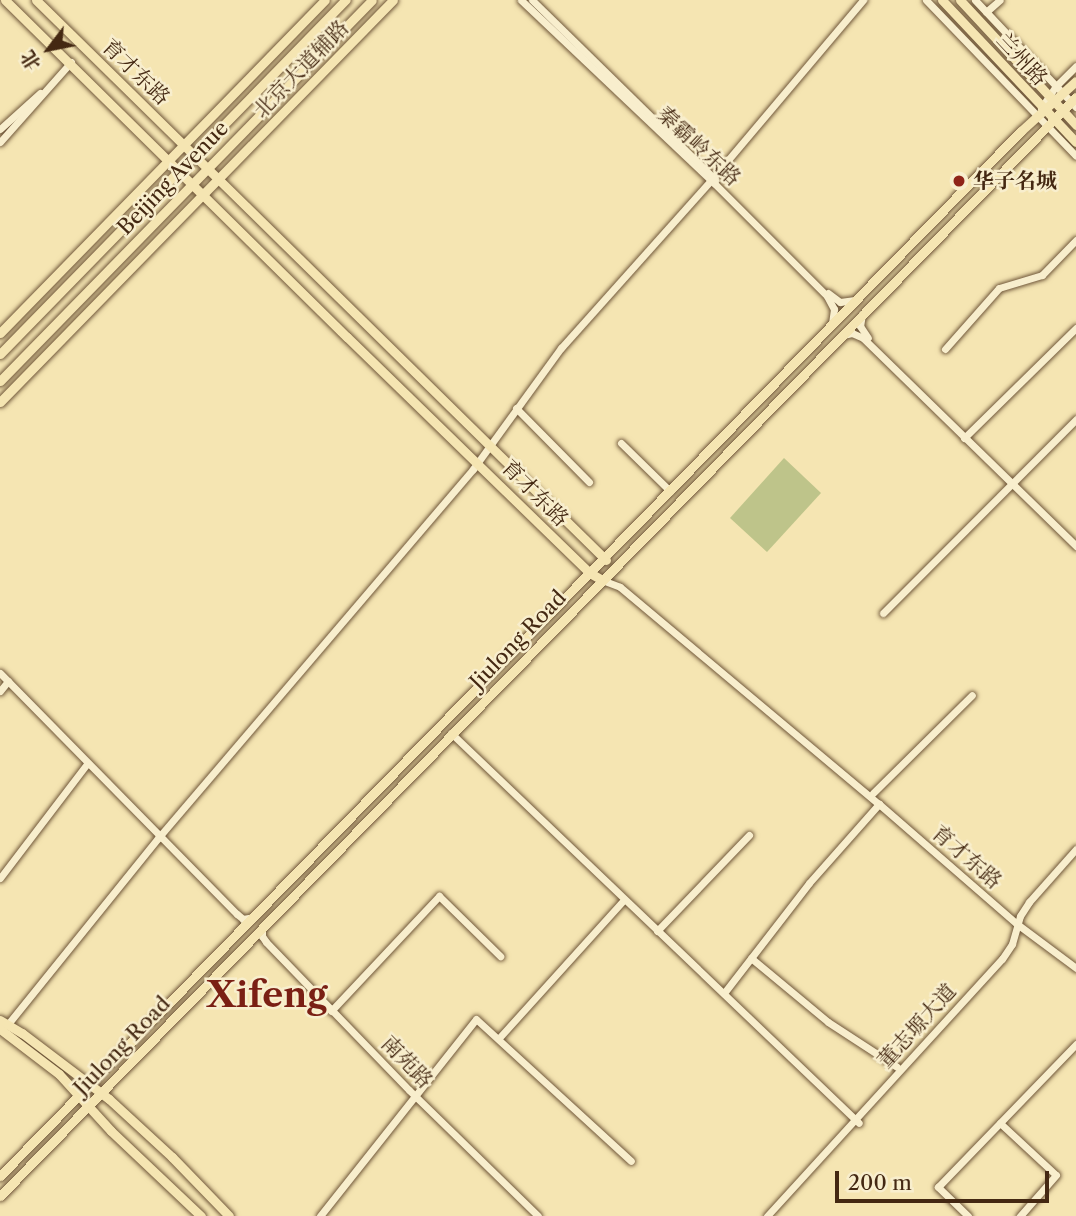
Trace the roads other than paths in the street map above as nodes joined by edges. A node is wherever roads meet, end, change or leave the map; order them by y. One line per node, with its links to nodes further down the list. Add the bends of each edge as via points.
1 (5, 0): 16 (main road, 育才东路)
2 (36, 0): 30 (main road, 育才东路)
3 (325, 0): 30 (main road, 北京大道辅路)
4 (345, 0): 31 (main road, Beijing Avenue)
5 (372, 0): 34 (main road, Beijing Avenue)
6 (393, 0): 36 (main road, 北京大道辅路)
7 (522, 0): 37 (street, 秦霸岭东路)
8 (532, 0): 37 (street, 秦霸岭东路)
9 (863, 0): 37 (street)
10 (926, 0): 23 (street)
11 (942, 0): 23 (main road, 兰州路)
12 (960, 0): 21 (main road, 兰州路)
13 (975, 0): 15 (street)
14 (1000, 0): 15 (street)
15 (986, 12): 20 (street)
16 (71, 62): 19 (street); 33 (main road, 育才东路)
17 (1076, 66): 20 (street)
18 (1076, 81): 20 (main road, Jiulong Road)
19 (46, 88): 27 (street); 28 (street)
20 (1059, 89): 21 (main road, Jiulong Road); 22 (street)
21 (1051, 97): 23 (main road, Jiulong Road); 24 (main road, 兰州路)
22 (1075, 104): 24 (main road, Jiulong Road)
23 (1041, 110): 25 (main road, 兰州路); 41 (main road, Jiulong Road)
24 (1065, 112): 25 (main road, Jiulong Road); 26 (main road, 兰州路)
25 (1052, 121): 29 (main road, 兰州路); 32 (street); 42 (main road, Jiulong Road)
26 (1076, 125)
27 (0, 128)
28 (0, 142)
29 (1076, 142)
30 (184, 144): 31 (main road, 育才东路); 33 (main road, 北京大道辅路)
31 (195, 155): 34 (main road, 育才东路); 35 (main road, Beijing Avenue)
32 (1076, 156)
33 (169, 160): 35 (main road, 育才东路); 45 (main road, 北京大道辅路)
34 (208, 168): 36 (main road, 育才东路); 38 (main road, Beijing Avenue)
35 (179, 171): 38 (main road, 育才东路); 48 (main road, Beijing Avenue)
36 (218, 178): 39 (main road, 北京大道辅路); 55 (main road, 育才东路)
37 (712, 179): 41 (street, 秦霸岭东路, via 835,299 845,303); 43 (street, 秦霸岭东路, via 827,296 834,309); 51 (street, via 561,348)
38 (192, 184): 39 (main road, 育才东路); 49 (main road, Beijing Avenue)
39 (203, 194): 50 (main road, 北京大道辅路); 56 (main road, 育才东路)
40 (1076, 240): 47 (street, via 1042,275 999,288)
41 (857, 299): 43 (main road, Jiulong Road)
42 (864, 311): 46 (main road, Jiulong Road); 53 (street, via 862,332)
43 (831, 326): 59 (main road, Jiulong Road)
44 (1076, 328): 53 (street)
45 (0, 333)
46 (839, 337): 53 (street, via 852,333 863,338); 62 (main road, Jiulong Road)
47 (945, 349)
48 (0, 354)
49 (0, 381)
50 (0, 402)
51 (516, 408): 55 (street); 57 (street)
52 (1076, 419): 58 (street)
53 (965, 437): 58 (street)
54 (621, 443): 59 (street)
55 (490, 444): 56 (street); 61 (main road, 育才东路)
56 (478, 462): 63 (main road, 育才东路); 74 (street)
57 (589, 482)
58 (1013, 483): 60 (street); 65 (street)
59 (670, 491): 61 (main road, Jiulong Road)
60 (1076, 543)
61 (604, 558): 62 (main road, 育才东路); 63 (main road, Jiulong Road)
62 (612, 569): 64 (main road, Jiulong Road); 71 (street, 育才东路, via 623,584)
63 (590, 573): 64 (main road, 育才东路); 79 (main road, Jiulong Road)
64 (602, 580): 69 (main road, Jiulong Road); 72 (street, 育才东路, via 620,587)
65 (883, 613)
66 (4, 679): 67 (street); 70 (street)
67 (0, 691)
68 (972, 695): 71 (street)
69 (451, 733): 78 (street); 81 (main road, Jiulong Road)
70 (86, 765): 74 (street); 77 (street)
71 (873, 793): 80 (street, 育才东路)
72 (879, 804): 80 (street, 育才东路); 86 (street)
73 (749, 835): 82 (street)
74 (159, 837): 79 (street, via 243,919); 83 (street, via 234,916); 90 (street)
75 (1076, 849): 80 (street, 董志塬大道, via 1029,902)
76 (1076, 855): 80 (street, 董志塬大道)
77 (0, 878)
78 (624, 901): 82 (street); 91 (street)
79 (254, 916): 83 (main road, Jiulong Road)
80 (1020, 924): 87 (street, 育才东路); 99 (street, 董志塬大道, via 1002,959)
81 (263, 926): 84 (main road, Jiulong Road); 89 (street, 南苑路, via 264,939)
82 (657, 931): 88 (street)
83 (237, 933): 94 (main road, Jiulong Road)
84 (246, 943): 89 (street, 南苑路, via 264,944); 95 (main road, Jiulong Road)
85 (500, 956): 89 (street, via 439,896)
86 (751, 958): 88 (street); 93 (street, via 828,1022)
87 (1076, 966)
88 (724, 993): 99 (street)
89 (332, 1010): 97 (street, 南苑路)
90 (3, 1024): 94 (main road); 96 (main road)
91 (499, 1038): 97 (street, via 476,1019); 101 (street)
92 (1076, 1044): 100 (street)
93 (897, 1067)
94 (89, 1084): 95 (main road); 96 (main road, Jiulong Road)
95 (101, 1093): 98 (main road, Jiulong Road); 105 (main road)
96 (79, 1094): 98 (main road); 102 (main road, Jiulong Road)
97 (415, 1098): 106 (street); 107 (street, 南苑路)
98 (89, 1105): 103 (main road, Jiulong Road); 104 (main road)
99 (857, 1121): 108 (street, 董志塬大道)
100 (1000, 1123): 109 (street, via 938,1187); 110 (street, via 1056,1175)
101 (631, 1161)
102 (0, 1176)
103 (0, 1196)
104 (201, 1216)
105 (229, 1216)
106 (320, 1216)
107 (536, 1216)
108 (770, 1216)
109 (968, 1216)
110 (1020, 1216)

